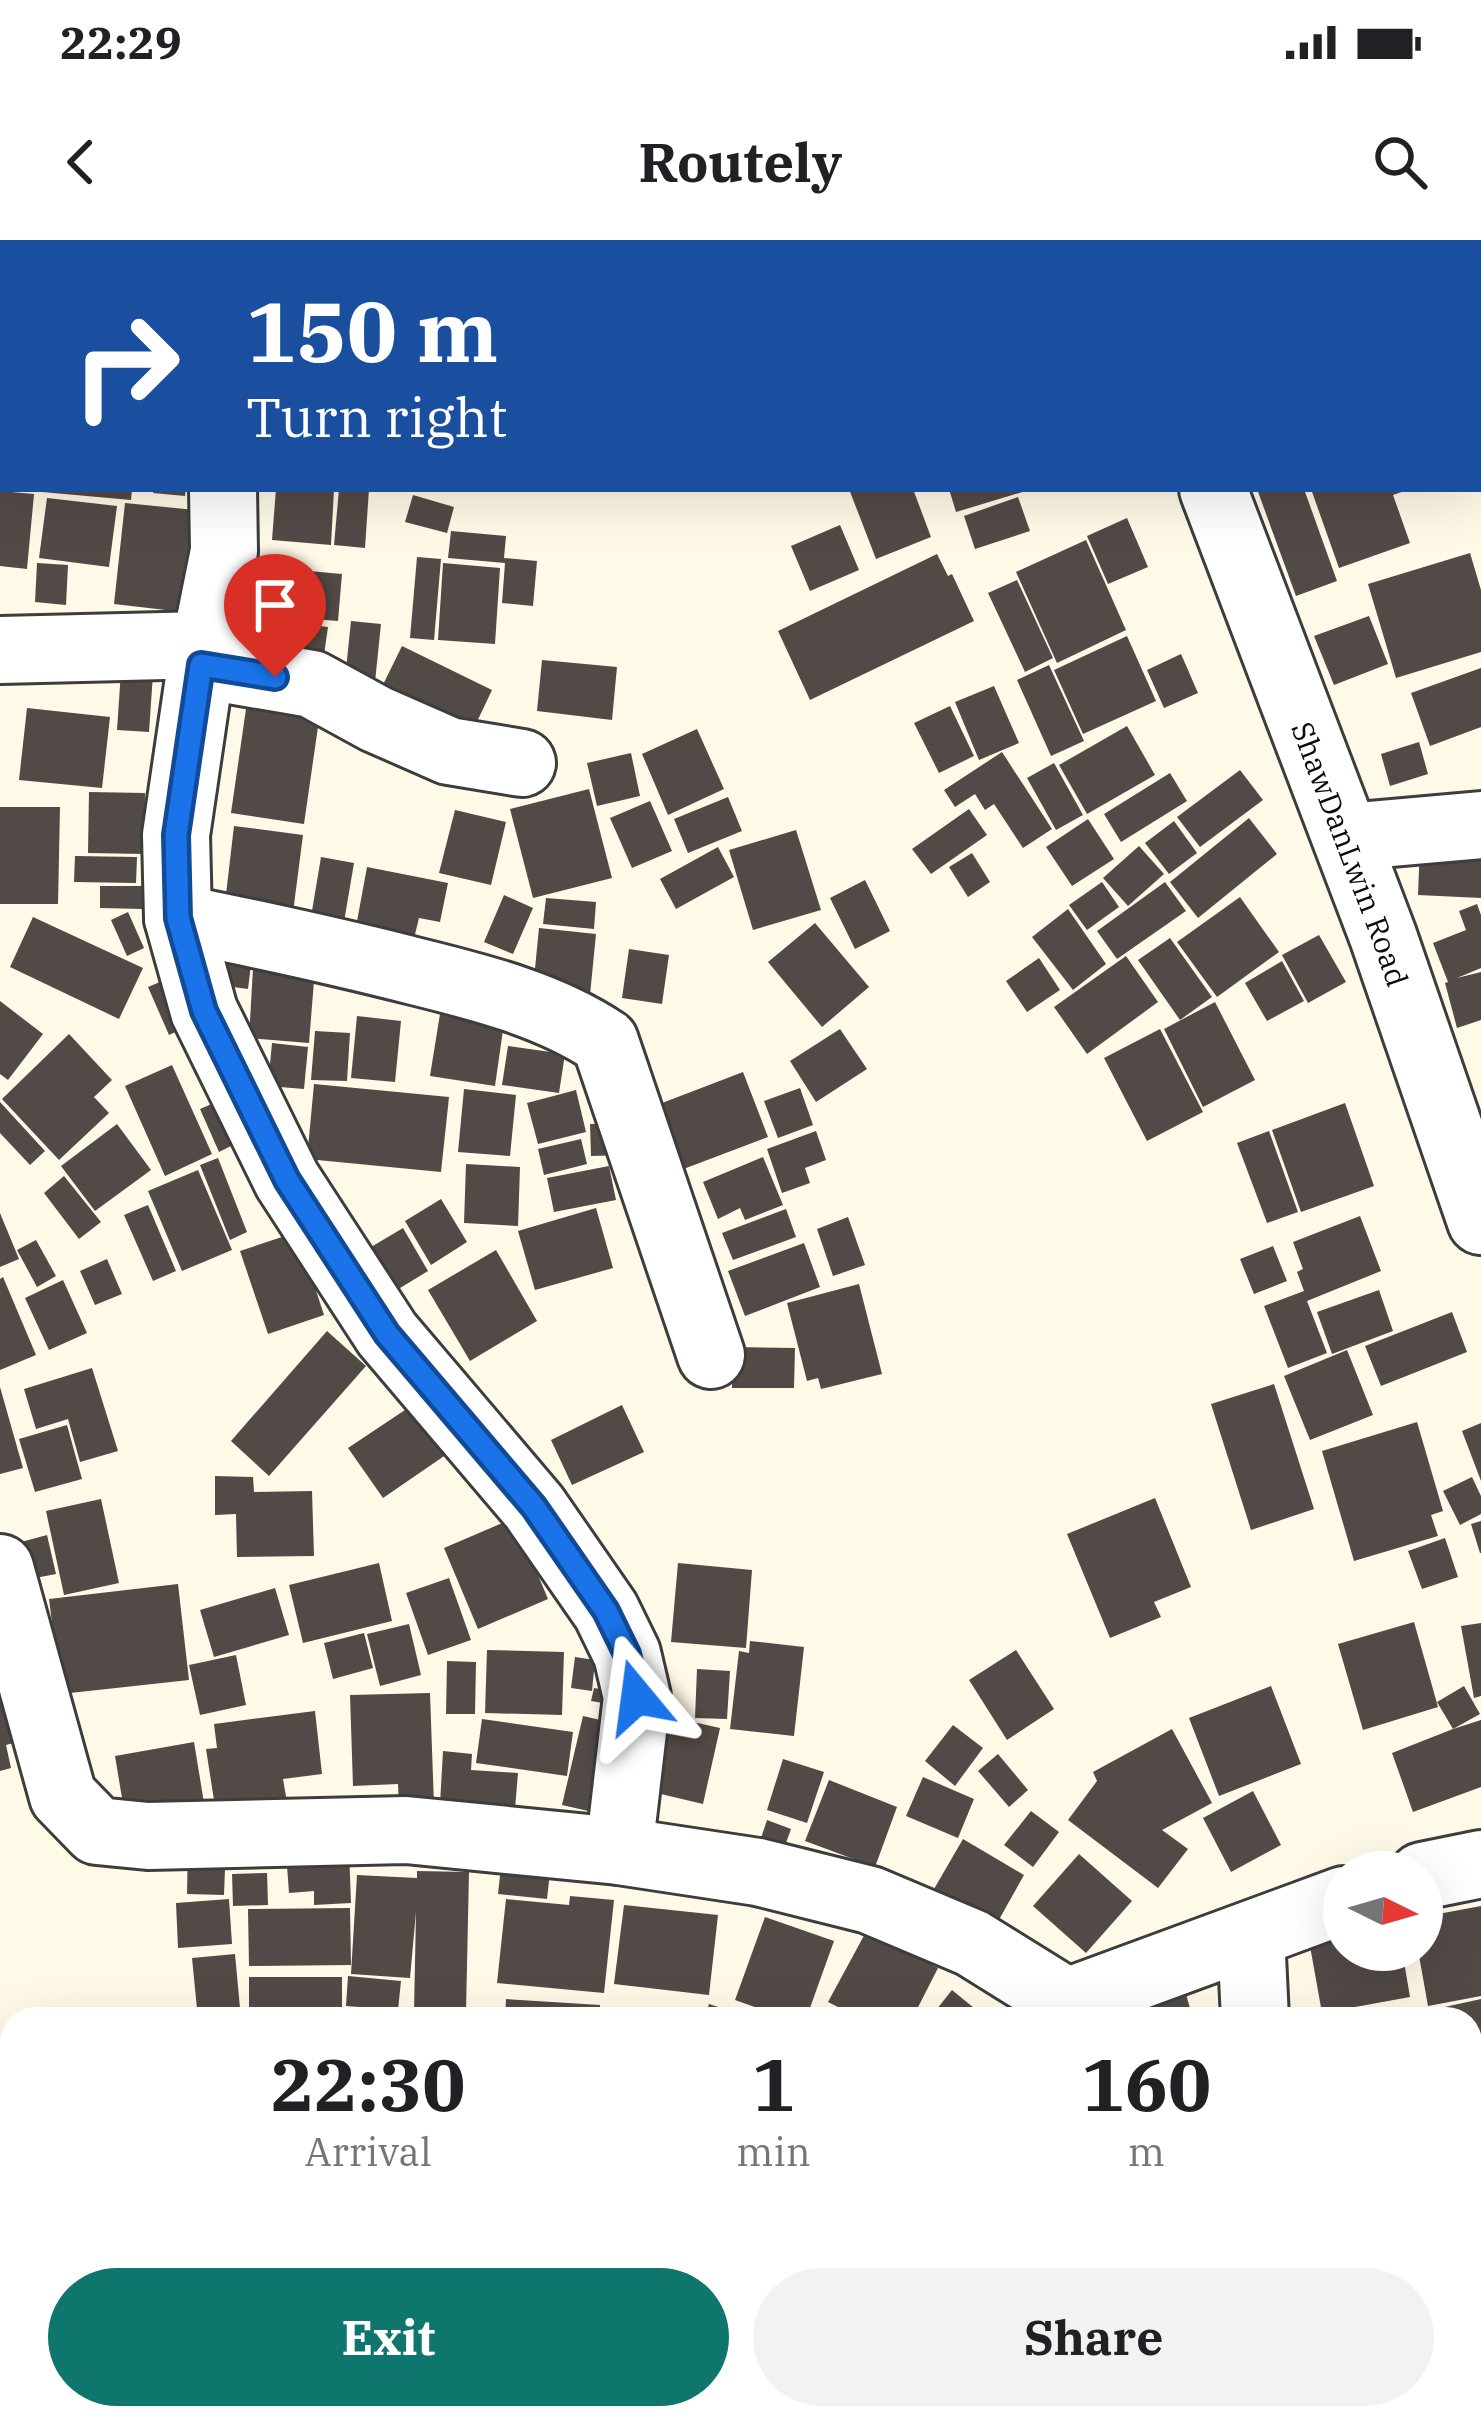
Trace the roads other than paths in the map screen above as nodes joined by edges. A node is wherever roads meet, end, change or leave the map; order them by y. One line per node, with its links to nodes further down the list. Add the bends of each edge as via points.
1 (223, 492): 4 (street, via 224,551)
2 (1214, 492): 7 (street, ShawDanLwin Road)
3 (0, 650): 4 (street)
4 (203, 655): 5 (street, via 311,684 449,751); 8 (street, via 176,835)
5 (522, 763)
6 (1481, 825): 7 (street)
7 (1346, 837): 9 (street, ShawDanLwin Road)
8 (178, 918): 10 (street, via 471,985 579,1024 605,1042); 12 (street, via 204,1011 287,1180 387,1334 534,1507 627,1654 637,1697)
9 (1481, 1221)
10 (711, 1355)
11 (0, 1568): 12 (street, via 63,1796 97,1831 406,1830)
12 (619, 1851): 17 (street, via 758,1872 870,1900 973,1943)
13 (1481, 1864): 14 (street)
14 (1443, 1872)
15 (1323, 1908): 16 (street)
16 (1251, 1935): 18 (street); 19 (street)
17 (1052, 2007)
18 (1067, 2007)
19 (1254, 2007)

